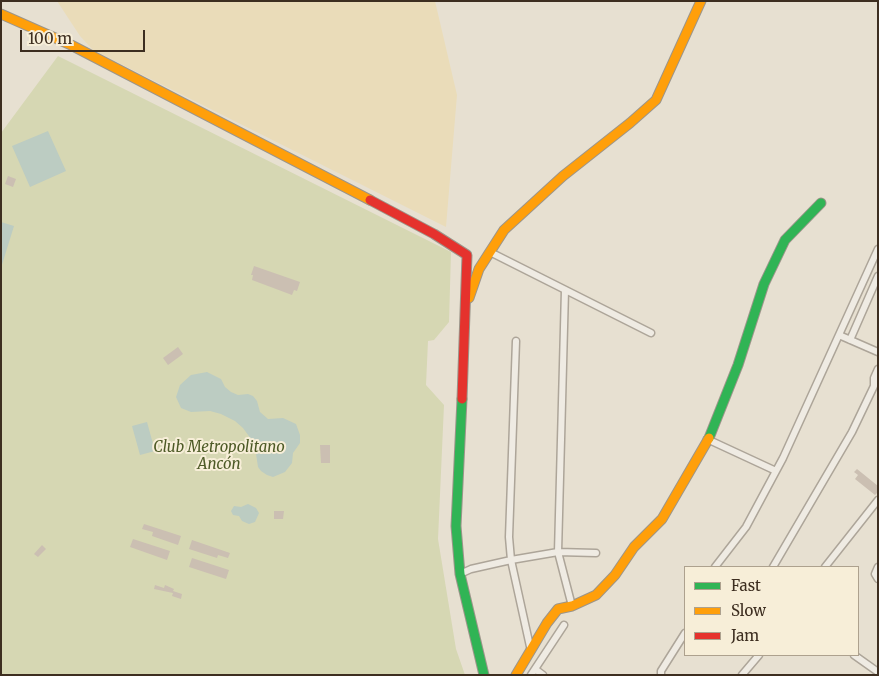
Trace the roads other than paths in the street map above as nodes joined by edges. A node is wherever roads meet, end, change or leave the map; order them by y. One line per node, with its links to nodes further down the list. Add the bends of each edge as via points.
1 (701, 1): 5 (street, via 656,100 517,218 504,230)
2 (1, 14): 8 (street, via 71,45 434,234 467,255)
3 (821, 203): 16 (street, via 785,240 764,284 738,365)
4 (878, 249): 10 (street)
5 (490, 252): 7 (street); 8 (street, via 479,269)
6 (878, 276): 11 (street)
7 (565, 290): 9 (street); 19 (street)
8 (466, 305): 25 (street, via 456,526)
9 (651, 333)
10 (839, 335): 11 (street); 17 (street)
11 (850, 340): 13 (street)
12 (516, 341): 21 (street)
13 (878, 352)
14 (878, 369): 15 (street, via 874,378)
15 (876, 388): 23 (street)
16 (707, 439): 17 (street); 26 (street, via 662,519 634,547 596,595)
17 (776, 472): 22 (street, via 746,526)
18 (878, 500): 24 (street)
19 (558, 552): 20 (street); 21 (street); 26 (street)
20 (596, 552)
21 (511, 560): 25 (street); 29 (street)
22 (716, 566)
23 (774, 566)
24 (826, 566)
25 (460, 574): 34 (street)
26 (572, 606): 29 (street, via 558,609)
27 (564, 625): 32 (street)
28 (684, 635): 37 (street)
29 (531, 651): 35 (street)
30 (757, 656): 38 (street)
31 (855, 656): 33 (street)
32 (533, 672): 36 (street)
33 (878, 672)
34 (484, 675)
35 (516, 675)
36 (543, 675)
37 (661, 675)
38 (742, 675)

